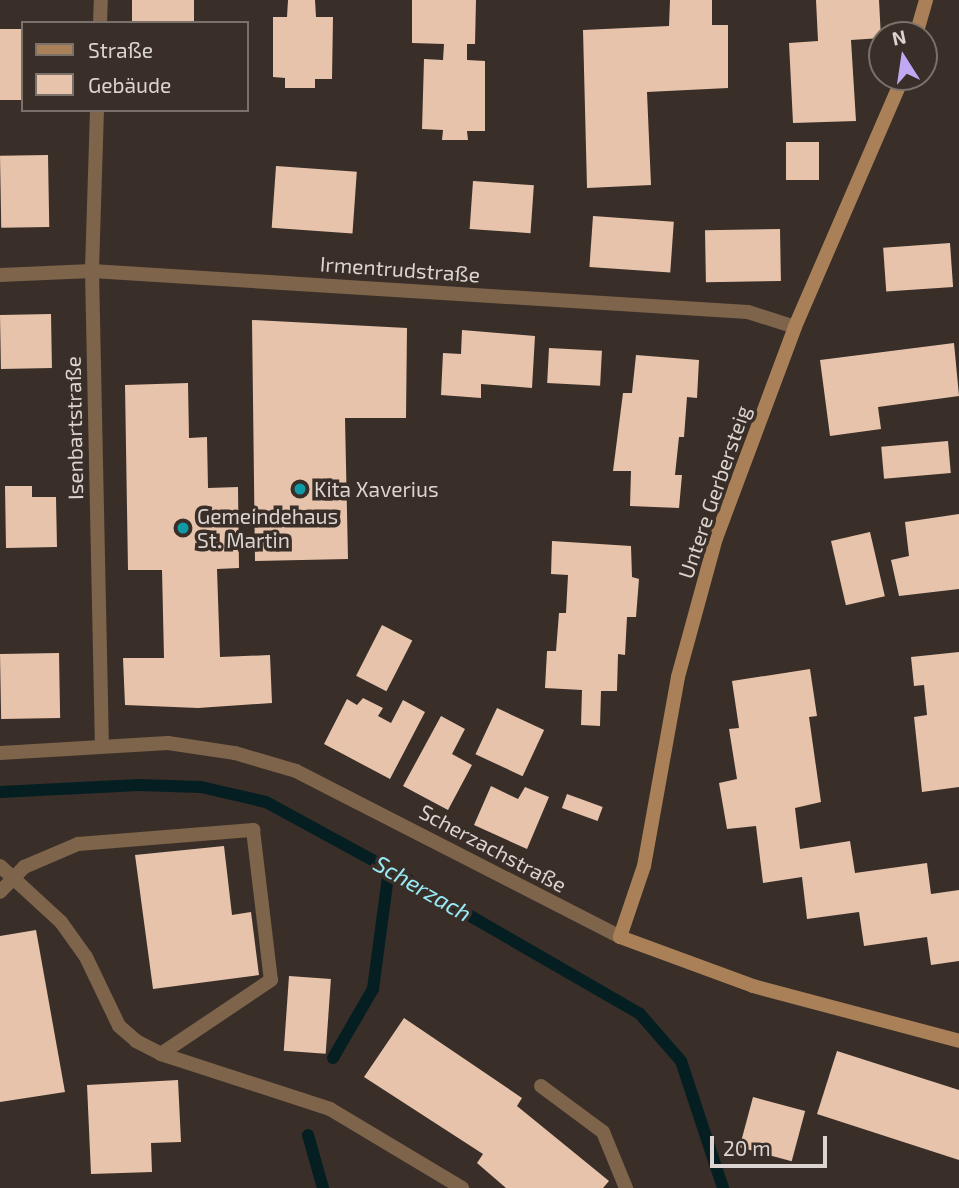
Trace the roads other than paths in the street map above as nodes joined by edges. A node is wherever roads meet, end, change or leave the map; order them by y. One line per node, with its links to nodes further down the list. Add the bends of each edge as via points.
1 (101, 0): 3 (street)
2 (926, 0): 4 (street)
3 (100, 21)
4 (920, 21)
5 (896, 91): 9 (street, Untere Gerbersteig)
6 (97, 112): 7 (street, Isenbartstraße)
7 (92, 271): 8 (street, Irmentrudstraße); 9 (street, Irmentrudstraße, via 748,312); 10 (street, Isenbartstraße)
8 (0, 275)
9 (795, 327): 15 (street, Untere Gerbersteig, via 716,538 678,677 644,866)
10 (102, 746): 11 (street, Scherzachstraße); 15 (street, Scherzachstraße, via 168,743 235,753 296,771)
11 (0, 753)
12 (0, 866): 13 (street)
13 (12, 878): 14 (street); 17 (street, via 61,922 86,957 119,1026); 17 (street, via 24,867 78,844 253,830 271,979)
14 (0, 892)
15 (620, 937): 16 (street, Scherzachstraße, via 753,986)
16 (959, 1041)
17 (161, 1054): 19 (street, via 239,1075 330,1109)
18 (541, 1086): 20 (street, via 603,1132)
19 (462, 1188)
20 (626, 1188)

